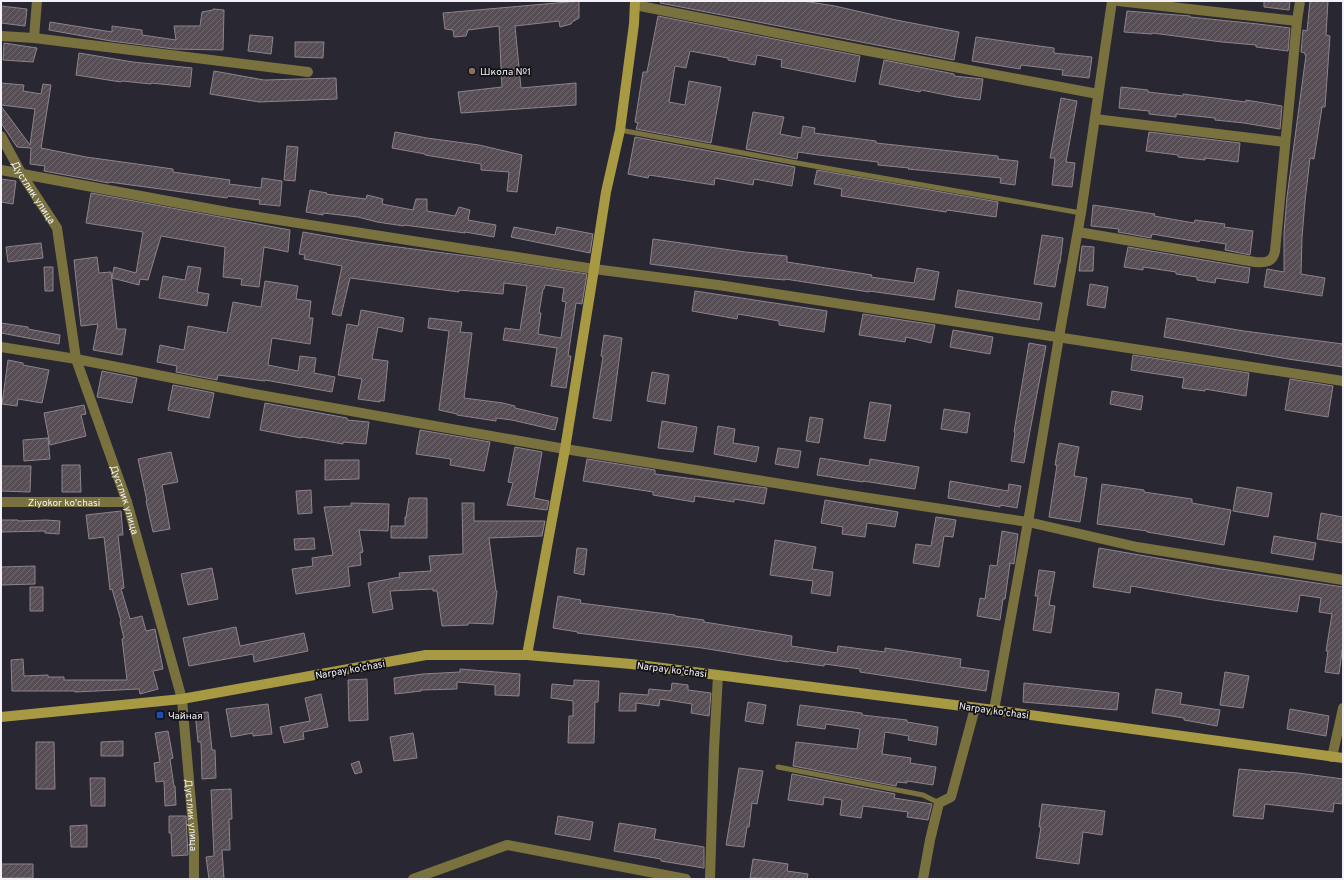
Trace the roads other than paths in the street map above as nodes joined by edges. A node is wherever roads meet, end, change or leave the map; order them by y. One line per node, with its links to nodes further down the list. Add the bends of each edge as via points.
1 (37, 1): 8 (street)
2 (1112, 1): 10 (street)
3 (1118, 1): 6 (street)
4 (1300, 1): 6 (street)
5 (635, 3): 10 (street, via 871,52); 12 (main road)
6 (1297, 21): 14 (street)
7 (1, 36): 8 (street)
8 (34, 38): 9 (street)
9 (308, 72)
10 (1098, 94): 11 (street)
11 (1094, 119): 14 (street); 17 (street)
12 (620, 130): 17 (lane); 19 (main road, via 606,192)
13 (1, 136): 16 (street, Дустлик улица)
14 (1285, 142): 18 (street, via 1275,250 1270,260 1255,262)
15 (1, 170): 16 (street)
16 (21, 173): 19 (street, via 227,212); 22 (street, Дустлик улица, via 57,228)
17 (1081, 213): 18 (street)
18 (1078, 232): 20 (street)
19 (594, 270): 20 (street, via 718,285); 24 (main road)
20 (1059, 337): 23 (street); 27 (street)
21 (1, 347): 22 (street)
22 (76, 359): 24 (street, via 254,394); 26 (street, Дустлик улица)
23 (1343, 380)
24 (565, 449): 27 (street); 29 (main road)
25 (1, 502): 26 (street, Ziyokor ko'chasi)
26 (127, 502): 31 (street, Дустлик улица)
27 (1028, 522): 28 (street, via 1137,547); 34 (street)
28 (1343, 580)
29 (527, 656): 30 (main road, Narpay ko'chasi, via 631,664); 31 (main road, Narpay ko'chasi, via 426,655)
30 (718, 675): 32 (main road, Narpay ko'chasi); 43 (street)
31 (182, 699): 35 (main road, Narpay ko'chasi); 40 (street, Дустлик улица, via 194,838)
32 (976, 708): 34 (main road, Narpay ko'chasi); 39 (street, via 951,797)
33 (1343, 708): 36 (street)
34 (994, 710): 36 (main road, Narpay ko'chasi)
35 (1, 717)
36 (1332, 757): 37 (main road, Narpay ko'chasi)
37 (1343, 758)
38 (778, 768): 39 (lane, via 923,795)
39 (939, 803): 44 (street)
40 (194, 879)
41 (412, 879): 42 (street, via 507,845)
42 (686, 879)
43 (710, 879)
44 (923, 879)

